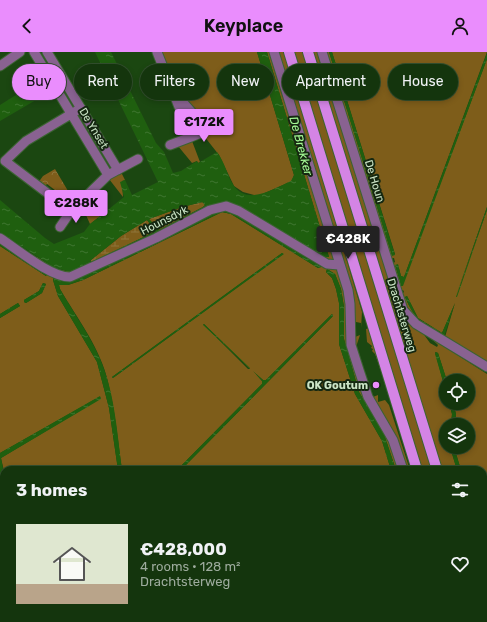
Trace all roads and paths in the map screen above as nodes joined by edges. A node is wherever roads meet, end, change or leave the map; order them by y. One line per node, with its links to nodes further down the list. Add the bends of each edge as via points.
1 (19, 52): 9 (street)
2 (34, 52): 15 (street, De Ynset)
3 (47, 52): 14 (street, De Ynset)
4 (157, 52): 10 (street)
5 (274, 52): 25 (street)
6 (289, 52): 28 (main road)
7 (308, 52): 29 (main road, Drachtsterweg)
8 (322, 52): 26 (street, De Houn, via 403,310 416,324)
9 (7, 55): 11 (street)
10 (162, 64)
11 (0, 66)
12 (176, 100): 16 (street)
13 (181, 100): 16 (street, via 203,126 201,133)
14 (81, 108): 15 (street); 20 (street, De Ynset)
15 (71, 114): 19 (street, via 26,141); 21 (street, De Ynset)
16 (192, 137): 17 (street)
17 (170, 145)
18 (138, 159): 20 (street)
19 (2, 163): 22 (street)
20 (118, 170): 21 (street)
21 (108, 175): 22 (street)
22 (71, 211): 23 (street)
23 (60, 227)
24 (0, 238): 25 (street, Hounsdyk, via 51,272 70,277 210,210 226,206 239,211 327,264)
25 (339, 265): 27 (street, via 350,298 350,336 359,370 368,397 393,440)
26 (487, 368)
27 (402, 466)
28 (416, 466)
29 (436, 466)

